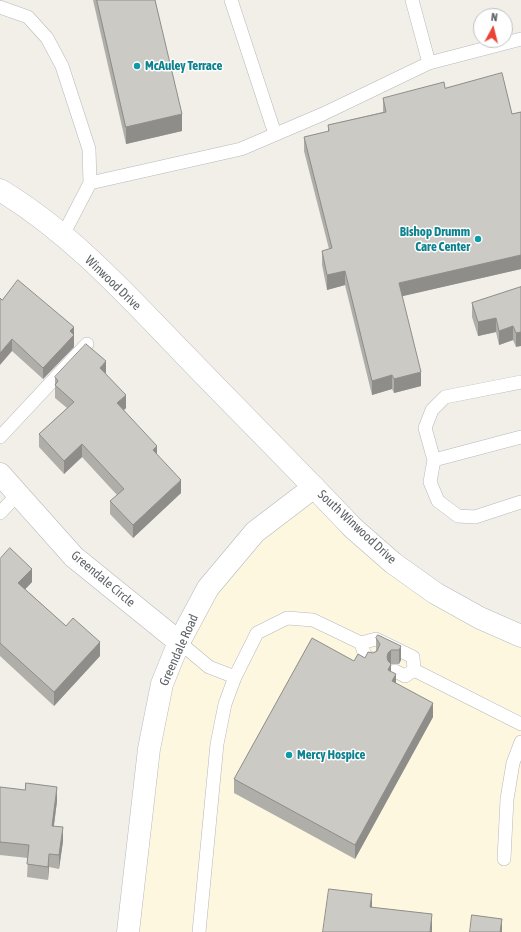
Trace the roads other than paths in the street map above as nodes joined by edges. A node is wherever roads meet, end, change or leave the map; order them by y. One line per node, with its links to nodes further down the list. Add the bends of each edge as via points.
1 (231, 0): 6 (lane)
2 (412, 0): 5 (lane)
3 (0, 7): 7 (lane, via 28,17 47,38 62,66 89,149)
4 (521, 39): 5 (lane)
5 (430, 63): 6 (lane)
6 (275, 134): 7 (lane, via 241,149)
7 (90, 184): 9 (lane)
8 (0, 190): 9 (street, Winwood Drive)
9 (63, 235): 12 (street, Winwood Drive, via 115,283)
10 (87, 344): 13 (lane)
11 (521, 382): 15 (lane, via 445,398 432,410 425,428)
12 (217, 387): 17 (street, South Winwood Drive)
13 (0, 437)
14 (521, 437): 15 (lane)
15 (434, 460): 19 (lane, via 430,482 438,501 458,516 475,517)
16 (0, 474): 18 (street, Greendale Circle)
17 (314, 487): 21 (street, South Winwood Drive, via 353,528 393,563 435,593 480,618); 22 (street, Greendale Road, via 255,532 208,588)
18 (18, 493): 20 (lane); 22 (street, Greendale Circle, via 74,557)
19 (521, 502)
20 (0, 513)
21 (521, 636)
22 (180, 642): 27 (lane, via 209,667); 31 (street, Greendale Road, via 162,684 150,749)
23 (360, 643): 24 (lane, via 365,656); 25 (lane, via 376,639 413,657); 27 (lane, via 313,620 287,618 256,633)
24 (372, 659)
25 (414, 670): 26 (lane, via 405,676); 28 (lane)
26 (395, 671)
27 (235, 677): 32 (lane, via 225,704 217,744)
28 (521, 724)
29 (521, 742): 30 (lane, via 513,763 507,799)
30 (504, 859)
31 (128, 932)
32 (199, 932)

